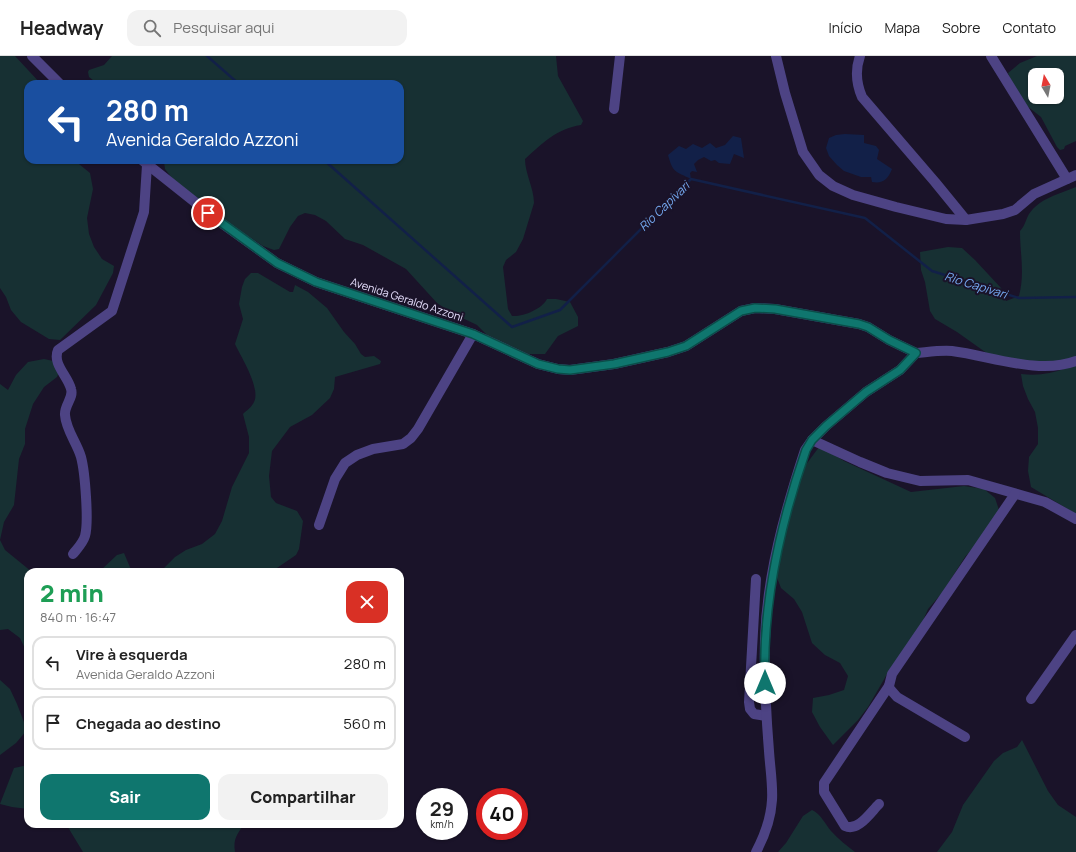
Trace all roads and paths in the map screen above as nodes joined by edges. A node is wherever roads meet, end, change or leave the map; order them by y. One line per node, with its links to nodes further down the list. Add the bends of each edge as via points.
1 (32, 56): 6 (street)
2 (620, 56): 7 (street)
3 (776, 56): 11 (street, via 803,152 819,176 852,195 946,219)
4 (860, 56): 11 (street, via 857,86 862,97)
5 (991, 56): 10 (street)
6 (56, 80)
7 (614, 109)
8 (145, 164): 19 (street, via 144,212 112,310 58,350 56,355 56,361 71,387 72,393 65,414 81,457 86,484 85,536)
9 (146, 164): 12 (street, Avenida Geraldo Azzoni, via 283,267 316,282)
10 (1071, 177): 11 (street, via 1034,194 1015,210)
11 (966, 220)
12 (473, 334): 13 (street, Avenida Geraldo Azzoni, via 538,364 570,370 614,364 668,352 686,346 741,311 764,308 859,324); 18 (street, via 411,438 403,444 373,449 357,455 345,463 335,479)
13 (916, 353): 14 (street, via 947,351 1036,366 1054,366); 15 (street, via 900,370 866,392)
14 (1076, 361)
15 (812, 440): 16 (street, via 887,473 920,480 968,480); 24 (street, via 797,475 775,557 765,638)
16 (1015, 494): 17 (street, via 1045,502); 22 (street, via 892,674)
17 (1076, 520)
18 (319, 526)
19 (73, 554)
20 (756, 579): 24 (street, via 748,702 754,714)
21 (1076, 635): 23 (street)
22 (889, 686): 25 (street, via 898,697); 26 (street, via 823,788 845,826 849,828 856,827)
23 (1031, 699)
24 (766, 716): 27 (street, via 772,800 767,824)
25 (965, 737)
26 (879, 804)
27 (756, 852)

